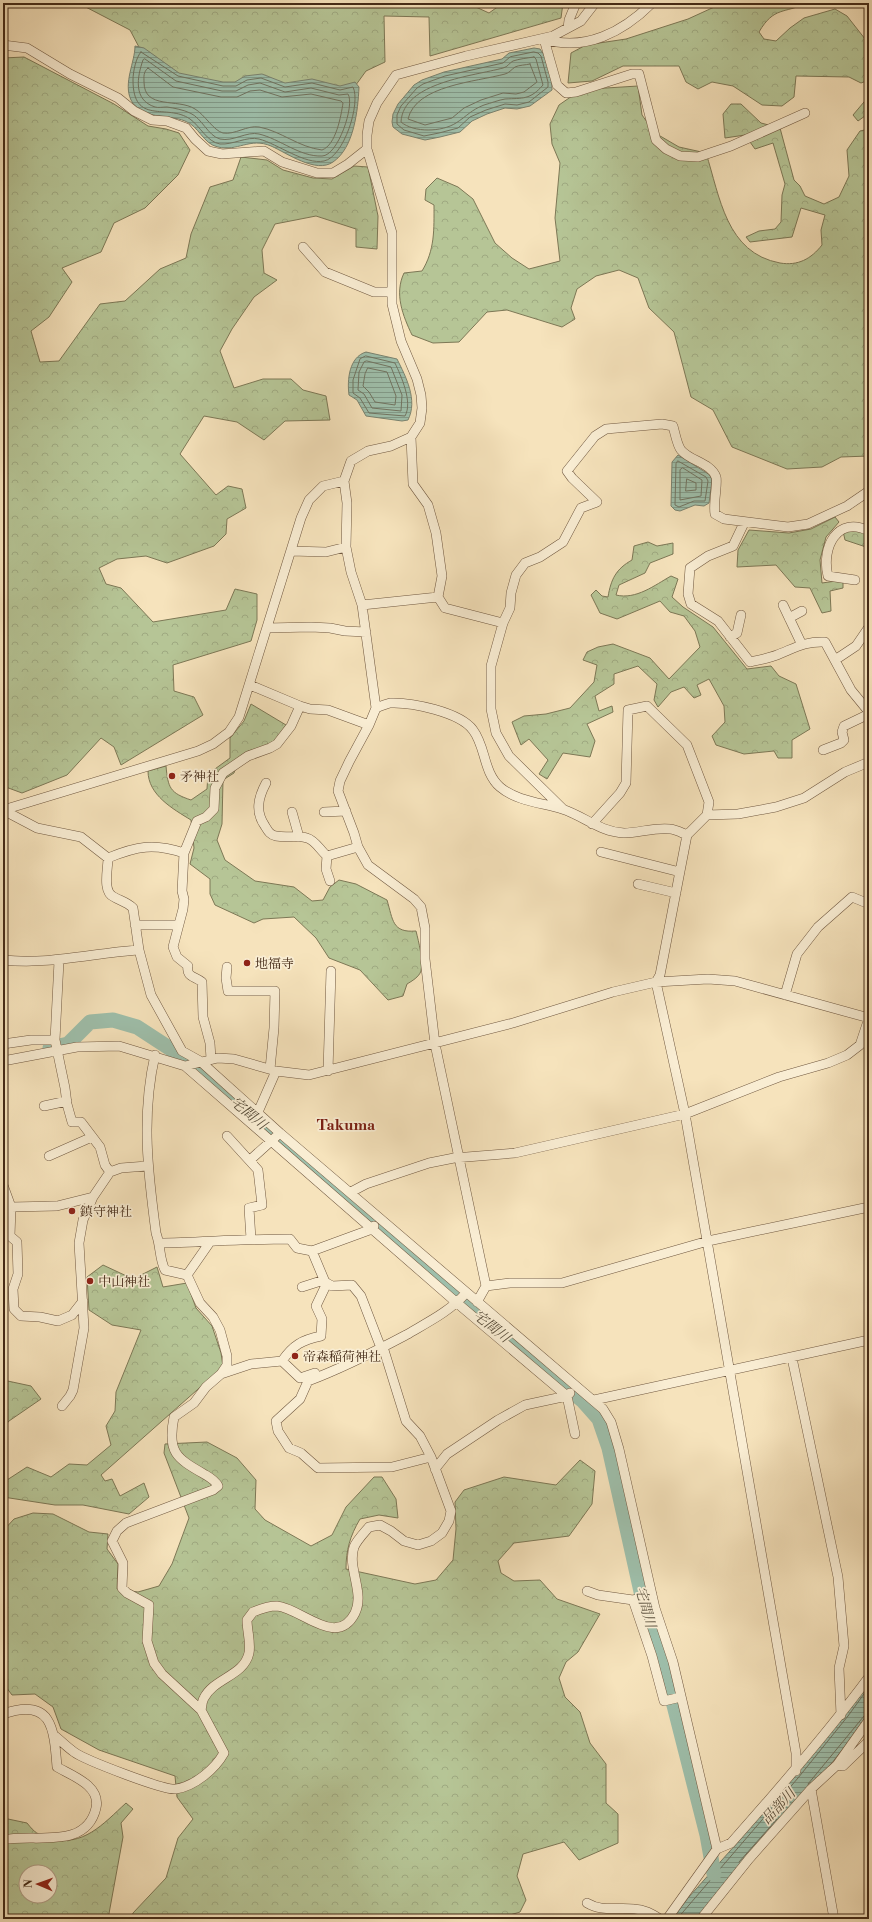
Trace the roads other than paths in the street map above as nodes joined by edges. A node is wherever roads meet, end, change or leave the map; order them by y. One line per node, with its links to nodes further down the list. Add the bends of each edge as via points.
1 (576, 3): 4 (street)
2 (595, 3): 4 (street, via 581,21)
3 (652, 3): 5 (street, via 618,30 592,41 559,43)
4 (568, 28): 5 (street)
5 (544, 39): 7 (street, via 557,84 566,93 639,74 656,140 680,156 698,158); 8 (street, via 396,75 377,103 370,121)
6 (3, 45): 8 (street, via 27,48 70,74 118,98 134,111 152,120 167,121 186,128 208,151 222,154 264,150 282,162 318,173 333,173)
7 (805, 113)
8 (367, 149): 10 (street, via 392,234)
9 (303, 247): 10 (street, via 325,272 374,292)
10 (392, 292): 11 (street, via 392,304 401,340 421,395 420,423)
11 (411, 437): 12 (street, via 391,446 368,450 351,461); 19 (street, via 412,484 428,505 436,533 442,576)
12 (344, 481): 16 (street, via 347,503); 17 (street, via 323,486 310,500 301,518)
13 (869, 491): 14 (street, via 847,506 808,524 788,527)
14 (744, 523): 25 (street, via 724,519 715,514 713,504 716,478 711,470 687,456 680,448 673,426 662,424 606,429 595,436 567,471 597,502 581,508 563,542 540,557 525,563 516,575 510,608); 29 (street, via 733,546 698,561 690,568 687,579 691,604 718,621)
15 (869, 531): 18 (street, via 860,526 844,529 830,540 827,550 828,576)
16 (346, 547): 17 (street, via 326,552); 20 (street)
17 (291, 551): 27 (street)
18 (855, 580)
19 (438, 597): 20 (street); 25 (street, via 445,608)
20 (362, 605): 28 (street)
21 (784, 605): 24 (street)
22 (802, 611): 24 (street)
23 (741, 615): 29 (street, via 737,633)
24 (789, 618): 30 (street)
25 (503, 624): 40 (street, via 491,666 491,709 496,733 509,756)
26 (869, 626): 31 (street, via 856,646)
27 (267, 628): 28 (street, via 311,627); 32 (street)
28 (366, 632): 34 (street)
29 (730, 637): 30 (street, via 750,662)
30 (802, 645): 31 (street, via 817,641 825,642)
31 (835, 660): 35 (street)
32 (250, 685): 33 (street); 41 (street, via 239,718 229,732 213,744 198,751)
33 (300, 706): 36 (street, via 328,710); 51 (street, via 291,726 277,744 248,756 223,773 215,788 214,809 197,821)
34 (376, 708): 36 (street); 40 (street, via 389,703 412,705 459,719 472,729 490,776 500,788 531,802)
35 (869, 713): 37 (street, via 844,726 844,740 841,743)
36 (369, 725): 42 (street, via 340,781 338,791)
37 (823, 750)
38 (869, 762): 45 (street, via 845,772 804,798 776,807 738,814)
39 (266, 783): 48 (street, via 258,801 258,812 262,822 271,834)
40 (563, 809): 46 (street)
41 (3, 810): 53 (street, via 36,828 81,837)
42 (346, 811): 44 (street); 49 (street)
43 (292, 812): 48 (street)
44 (324, 812)
45 (708, 815): 46 (street, via 709,802 687,745 647,706 628,710 626,783); 47 (street)
46 (592, 824): 47 (street, via 606,830 625,833 671,829)
47 (687, 835): 54 (street)
48 (298, 837): 52 (street, via 308,838)
49 (358, 847): 52 (street); 70 (street, via 368,865 421,907 425,928 424,959)
50 (601, 852): 54 (street)
51 (184, 853): 53 (street, via 151,846 128,850); 60 (street, via 184,909)
52 (327, 856): 55 (street, via 326,869)
53 (108, 858): 59 (street, via 107,890 111,896 133,908)
54 (680, 872): 57 (street)
55 (330, 881)
56 (638, 884): 57 (street)
57 (676, 894): 66 (street, via 660,975)
58 (869, 904): 67 (street, via 852,897 818,927 797,954)
59 (135, 925): 60 (street); 61 (street)
60 (178, 925): 73 (street, via 174,952 176,957 188,966 190,976 202,982 203,1017 210,1043)
61 (139, 950): 63 (street); 75 (street, via 152,995 182,1051)
62 (3, 960): 63 (street)
63 (59, 961): 71 (street)
64 (227, 968): 77 (street, via 228,991 275,991)
65 (331, 971): 78 (street)
66 (656, 982): 67 (street, via 728,980); 70 (street); 82 (street)
67 (785, 995): 68 (street)
68 (869, 1018): 82 (street, via 860,1045 847,1055 828,1064 779,1077)
69 (3, 1044): 71 (street, via 31,1040)
70 (435, 1044): 78 (street); 87 (street)
71 (56, 1046): 72 (street, via 118,1046); 74 (street); 79 (street)
72 (155, 1055): 76 (street); 89 (street, via 147,1104)
73 (211, 1059): 75 (street); 77 (street, via 234,1059)
74 (3, 1061)
75 (200, 1061): 76 (street); 81 (street)
76 (185, 1066): 85 (street)
77 (273, 1070): 78 (street, via 309,1075); 81 (street)
78 (328, 1071)
79 (66, 1101): 80 (street); 84 (street, via 72,1122 81,1122)
80 (44, 1106)
81 (258, 1112): 85 (street)
82 (685, 1114): 87 (street, via 515,1153); 98 (street)
83 (227, 1136): 88 (street)
84 (92, 1137): 86 (street); 90 (street, via 100,1147 105,1165)
85 (275, 1138): 88 (street); 92 (street); 96 (street)
86 (49, 1156)
87 (459, 1158): 92 (street, via 398,1172); 104 (street)
88 (250, 1160): 97 (street, via 258,1170 262,1205 249,1208)
89 (147, 1166): 90 (street, via 121,1168); 100 (street)
90 (110, 1172): 93 (street)
91 (3, 1185): 94 (street)
92 (351, 1192): 96 (street)
93 (93, 1197): 94 (street, via 57,1206); 107 (street, via 83,1220 79,1243)
94 (10, 1207): 107 (street, via 10,1236 17,1242 18,1274 13,1289 14,1309 21,1316 58,1321 72,1315)
95 (869, 1207): 98 (street)
96 (376, 1224): 101 (street); 106 (street); 106 (street)
97 (251, 1239): 99 (street); 101 (street, via 290,1239 297,1248)
98 (708, 1241): 104 (street, via 562,1283 510,1283); 113 (street)
99 (210, 1242): 100 (street); 102 (street)
100 (159, 1243): 102 (street, via 160,1260 166,1270)
101 (312, 1251): 103 (street)
102 (187, 1275): 115 (street, via 200,1302 214,1318 220,1330 227,1356 227,1365)
103 (326, 1282): 105 (street); 110 (street, via 332,1286 352,1285 361,1296); 112 (street, via 316,1306 322,1320 321,1336 301,1341)
104 (486, 1286): 108 (street)
105 (302, 1287)
106 (461, 1299): 108 (street); 110 (street, via 439,1316); 116 (street)
107 (83, 1301): 118 (street, via 84,1328 81,1354 73,1390)
108 (477, 1302): 116 (street)
109 (869, 1340): 111 (street)
110 (382, 1347): 114 (street, via 352,1364); 120 (street, via 406,1421 420,1436)
111 (792, 1358): 113 (street); 129 (street, via 838,1577 844,1646 839,1668)
112 (282, 1361): 114 (street, via 300,1378 324,1369); 115 (street, via 251,1364)
113 (729, 1371): 117 (street); 134 (street, via 796,1753)
114 (331, 1372): 120 (street, via 308,1381 300,1400 276,1421 278,1431 289,1448 318,1468 392,1467)
115 (222, 1374): 127 (street, via 206,1387 194,1403 174,1418 171,1432 176,1455 183,1462 214,1480 217,1488 126,1523 117,1531 112,1541 123,1563 122,1588 149,1605 147,1641 154,1662 162,1674)
116 (572, 1391): 117 (street); 119 (street); 121 (street, via 525,1405 498,1420 447,1454)
117 (594, 1400): 123 (street, via 611,1422 617,1442)
118 (62, 1406)
119 (575, 1434)
120 (431, 1457): 121 (street)
121 (435, 1469): 127 (street, via 451,1511 442,1533 432,1541 418,1545 404,1542 380,1525 369,1527 354,1546 352,1560 358,1604 355,1614 347,1623 336,1628 321,1626 277,1606 253,1612 247,1620 250,1643 244,1666 212,1688 203,1698)
122 (587, 1591): 124 (street)
123 (652, 1594): 124 (street); 126 (street)
124 (633, 1600): 126 (street, via 664,1701)
125 (869, 1677): 129 (street)
126 (681, 1697): 137 (street)
127 (201, 1710): 131 (street, via 224,1753 210,1771 190,1784 176,1789 134,1778 75,1753)
128 (3, 1714): 131 (street, via 36,1709 45,1716)
129 (841, 1716): 134 (street)
130 (869, 1720): 133 (street)
131 (55, 1736): 136 (street, via 57,1768 86,1782 97,1804 94,1817 86,1828 70,1835 53,1839)
132 (869, 1741): 133 (street, via 843,1766)
133 (837, 1764): 135 (street)
134 (796, 1771): 137 (street, via 731,1842)
135 (810, 1789): 141 (street); 142 (street)
136 (3, 1840)
137 (716, 1849): 140 (street)
138 (587, 1903): 139 (street, via 597,1909 634,1908 648,1911)
139 (660, 1919)
140 (667, 1919)
141 (701, 1919)
142 (834, 1919)

